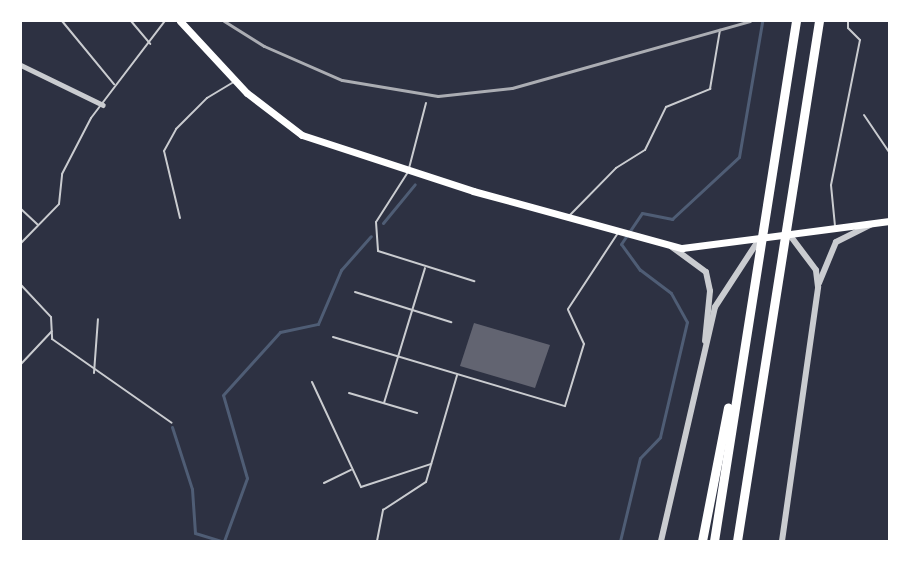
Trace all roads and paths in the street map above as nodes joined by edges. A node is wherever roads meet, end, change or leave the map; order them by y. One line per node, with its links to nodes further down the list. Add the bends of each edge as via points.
1 (62, 21): 12 (lane)
2 (131, 21): 9 (lane)
3 (165, 21): 9 (lane)
4 (180, 21): 11 (main road)
5 (796, 21): 39 (highway)
6 (819, 21): 58 (highway)
7 (848, 21): 24 (lane, via 860,40 831,184)
8 (720, 30): 19 (lane, via 710,89 666,108 645,150 616,168)
9 (150, 44): 12 (lane)
10 (21, 65): 14 (street)
11 (235, 81): 17 (main road, via 302,135); 20 (lane, via 207,98 176,129 164,151)
12 (114, 85): 14 (lane)
13 (426, 103): 17 (lane)
14 (103, 105): 23 (lane, via 62,174 58,204)
15 (864, 115): 16 (lane)
16 (889, 152)
17 (408, 172): 19 (main road); 30 (lane, via 376,222 378,250)
18 (21, 209): 23 (lane)
19 (568, 217): 25 (main road)
20 (180, 218)
21 (889, 221): 22 (main road)
22 (872, 224): 24 (main road); 33 (street, via 836,242)
23 (39, 225): 28 (lane)
24 (835, 229): 26 (main road)
25 (621, 231): 29 (main road); 45 (lane, via 568,309 585,344 565,406)
26 (789, 234): 27 (main road); 33 (street, via 816,270)
27 (760, 238): 29 (main road); 41 (street, via 728,281)
28 (21, 243)
29 (670, 245): 41 (street, via 706,272 710,291)
30 (425, 268): 31 (lane); 35 (lane)
31 (474, 281)
32 (21, 285): 38 (lane, via 51,317)
33 (818, 287): 59 (street)
34 (355, 292): 35 (lane)
35 (412, 309): 37 (lane); 42 (lane)
36 (98, 319): 44 (lane)
37 (452, 322)
38 (51, 331): 43 (lane); 44 (lane, via 52,339)
39 (746, 335): 56 (highway); 57 (highway)
40 (333, 337): 42 (lane)
41 (705, 345): 55 (street)
42 (399, 356): 45 (lane); 48 (lane)
43 (21, 364)
44 (94, 373): 50 (lane, via 110,377 132,399)
45 (457, 375): 51 (lane)
46 (312, 382): 52 (lane)
47 (349, 393): 48 (lane)
48 (384, 403): 49 (lane)
49 (417, 413)
50 (172, 423)
51 (431, 464): 52 (lane, via 361,486); 54 (lane, via 426,482 383,510)
52 (352, 469): 53 (lane)
53 (324, 483)
54 (377, 541)
55 (661, 541)
56 (702, 541)
57 (714, 541)
58 (737, 541)
59 (782, 541)

